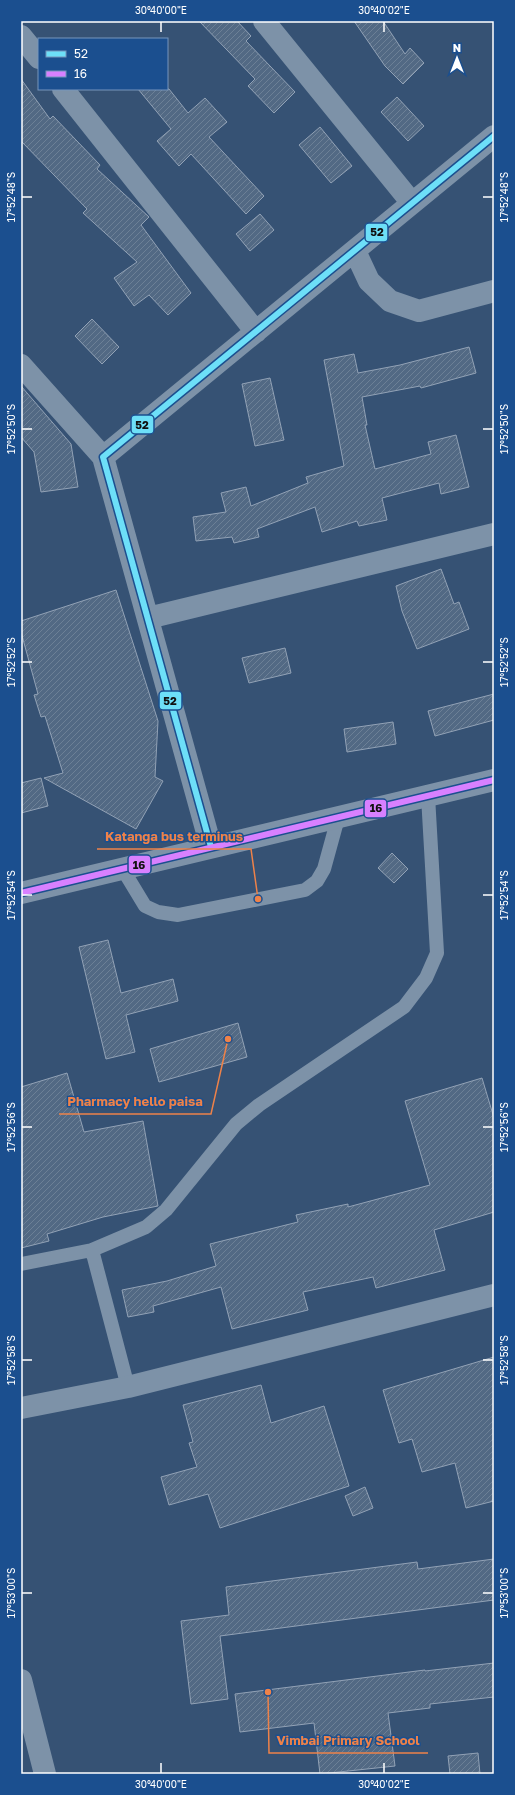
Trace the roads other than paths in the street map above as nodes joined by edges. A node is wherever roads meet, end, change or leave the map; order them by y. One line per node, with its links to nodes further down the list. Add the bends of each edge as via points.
1 (264, 21): 6 (street)
2 (21, 36): 3 (street)
3 (38, 57)
4 (64, 90): 9 (street)
5 (494, 136): 6 (street)
6 (412, 203): 7 (street)
7 (355, 251): 8 (street, via 369,281 390,301 419,311); 9 (street)
8 (494, 291)
9 (256, 332): 11 (street)
10 (21, 365): 11 (street)
11 (103, 457): 13 (street)
12 (494, 534): 13 (street)
13 (148, 618): 17 (street)
14 (494, 780): 15 (street)
15 (428, 796): 16 (street); 20 (lane, via 437,953 426,978 404,1007 236,1124 166,1210 146,1227)
16 (338, 818): 17 (street); 18 (lane, via 324,869 317,881 305,890 178,915 158,912 145,906)
17 (211, 847): 18 (street)
18 (122, 868): 19 (street)
19 (21, 893)
20 (92, 1250): 21 (lane); 23 (lane)
21 (21, 1264)
22 (494, 1295): 23 (street)
23 (128, 1387): 24 (street)
24 (21, 1408)
25 (21, 1680): 26 (street)
26 (27, 1733): 27 (street)
27 (45, 1774)

